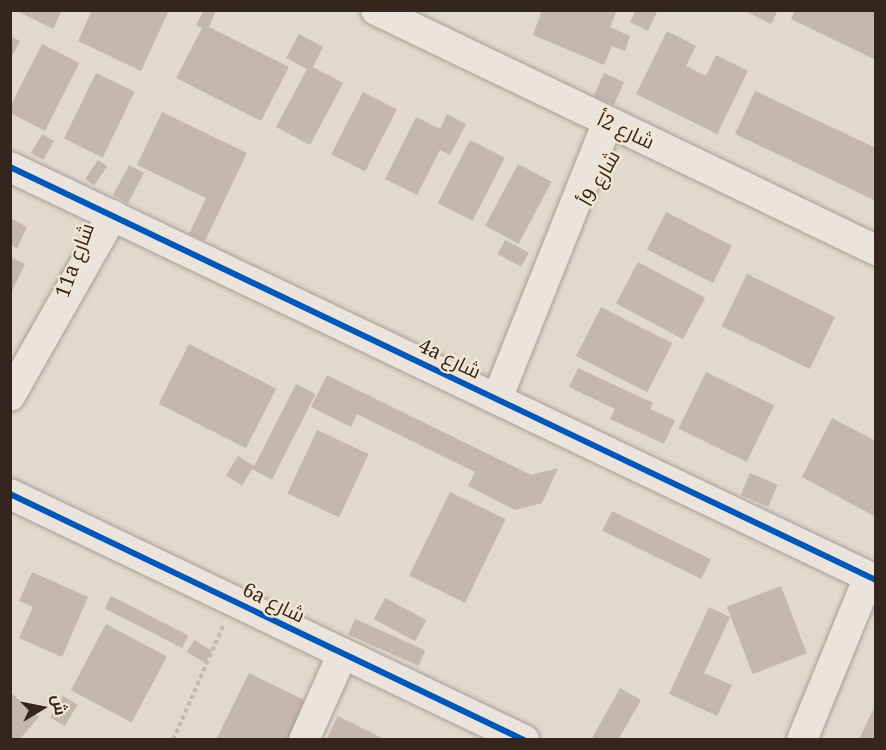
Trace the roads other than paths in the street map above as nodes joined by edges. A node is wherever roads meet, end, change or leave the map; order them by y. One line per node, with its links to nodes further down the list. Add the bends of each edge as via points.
1 (376, 10): 2 (street, شارع 2أ)
2 (618, 126): 5 (street, شارع 2أ); 7 (street, شارع 9أ, via 534,306)
3 (10, 166): 4 (street, 4a شارع)
4 (103, 211): 6 (street, 11a شارع); 7 (street, 4a شارع)
5 (876, 250)
6 (16, 388): 8 (street, 11a شارع)
7 (486, 394): 10 (street, 4a شارع)
8 (10, 419)
9 (10, 494): 11 (street, 6a شارع)
10 (873, 587): 14 (street)
11 (343, 653): 12 (street); 13 (street, 6a شارع)
12 (304, 740)
13 (524, 740)
14 (802, 740)

